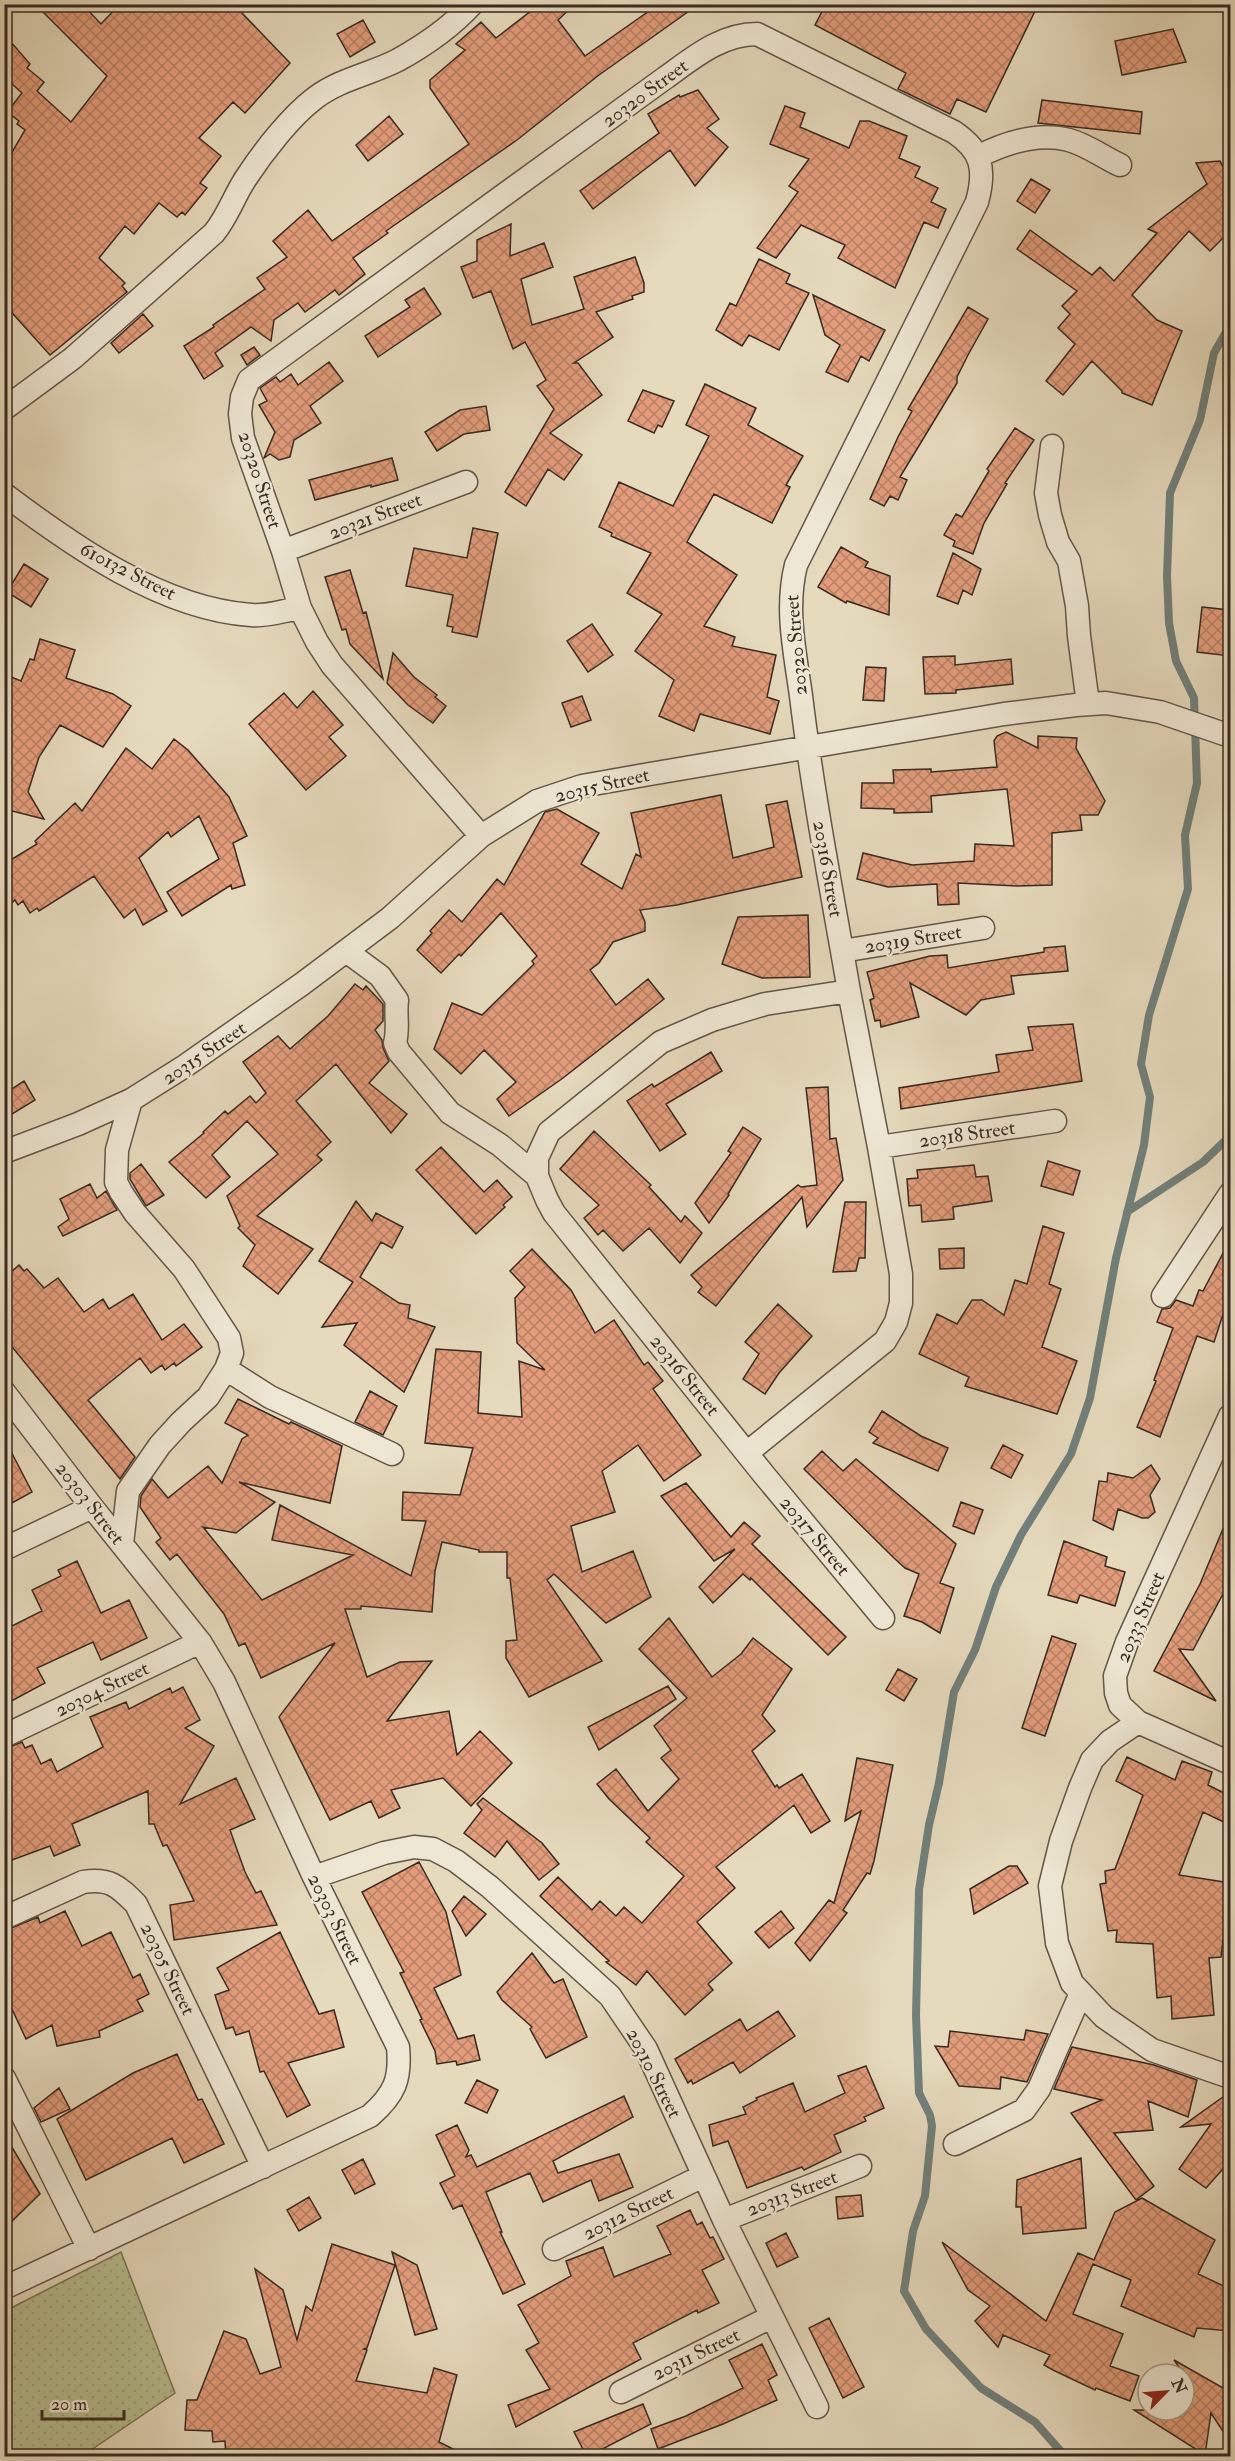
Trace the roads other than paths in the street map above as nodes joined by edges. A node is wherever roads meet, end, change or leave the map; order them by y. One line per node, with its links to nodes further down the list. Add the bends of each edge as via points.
1 (472, 4): 4 (street, via 456,22 398,60 344,81 316,97 260,159 213,233 73,357)
2 (979, 156): 3 (street, via 998,146 1049,138 1069,140); 8 (street, 20320 Street, via 954,132 757,34 729,38 711,46 249,380 240,414 243,438); 12 (street, 20320 Street, via 983,182 977,202 796,565 790,589 791,621)
3 (1120, 165)
4 (4, 409)
5 (1052, 446): 10 (street, via 1046,493 1058,542 1069,561)
6 (466, 482): 8 (street, 20321 Street)
7 (4, 494): 9 (street, 610132 Street, via 58,535 156,590 209,609 253,616)
8 (284, 551): 9 (street, 20320 Street)
9 (300, 608): 13 (street, 20320 Street, via 332,665)
10 (1088, 704): 11 (street, 20315 Street, via 1106,703 1169,715); 12 (street, 20315 Street, via 1004,714)
11 (1222, 734)
12 (807, 748): 13 (street, 20315 Street, via 582,786 537,801); 16 (street, 20316 Street)
13 (480, 836): 15 (street, 20315 Street, via 390,918)
14 (983, 927): 16 (street, 20319 Street)
15 (346, 951): 18 (street, 20315 Street, via 235,1033); 22 (street, via 380,976 397,1000 395,1043 433,1093 450,1113 500,1145)
16 (842, 951): 17 (street, 20316 Street)
17 (849, 990): 20 (street, 20316 Street); 22 (street, via 765,1004 712,1020 662,1042 549,1132 537,1158)
18 (130, 1100): 21 (street, 20315 Street); 25 (street, via 117,1150 116,1182 135,1213 184,1269 229,1338 232,1353)
19 (1055, 1120): 20 (street, 20318 Street)
20 (879, 1147): 28 (street, 20316 Street, via 901,1274 896,1322 873,1352)
21 (4, 1152)
22 (537, 1176): 28 (street, 20316 Street, via 554,1213)
23 (1230, 1194): 24 (street)
24 (1163, 1296)
25 (226, 1369): 29 (street, via 280,1402); 31 (street, via 208,1397 160,1445 128,1491)
26 (4, 1392): 30 (street, 20303 Street)
27 (1230, 1416): 35 (street, 20333 Street, via 1115,1676 1120,1705)
28 (748, 1452): 33 (street, 20317 Street)
29 (392, 1454)
30 (92, 1507): 31 (street, 20303 Street); 32 (street)
31 (122, 1544): 34 (street, 20303 Street)
32 (4, 1549)
33 (883, 1618)
34 (200, 1642): 36 (street, 20304 Street); 38 (street, 20303 Street, via 225,1682)
35 (1138, 1722): 37 (street, 20333 Street); 40 (street, via 1110,1741 1092,1760 1061,1841 1050,1886 1057,1944 1072,1983)
36 (4, 1737)
37 (1230, 1763)
38 (315, 1876): 45 (street, 20303 Street, via 398,2047 400,2070 384,2103 370,2116); 46 (street, 20310 Street, via 414,1847 433,1849 456,1861 490,1887 610,1996 646,2049)
39 (4, 1918): 45 (street, 20305 Street, via 83,1882 109,1882 120,1888 136,1904)
40 (1081, 1993): 41 (street, via 1104,2017 1152,2050); 43 (street, via 1039,2090 1024,2110)
41 (1230, 2077)
42 (4, 2078): 48 (street)
43 (955, 2144)
44 (860, 2166): 47 (street, 20313 Street)
45 (263, 2167): 48 (street, 20303 Street)
46 (703, 2176): 47 (street, 20310 Street); 49 (street, 20312 Street)
47 (724, 2220): 51 (street, 20310 Street)
48 (89, 2249): 50 (street, 20303 Street)
49 (554, 2249)
50 (4, 2288)
51 (771, 2317): 52 (street, 20311 Street); 53 (street, 20310 Street)
52 (621, 2392)
53 (817, 2407)

